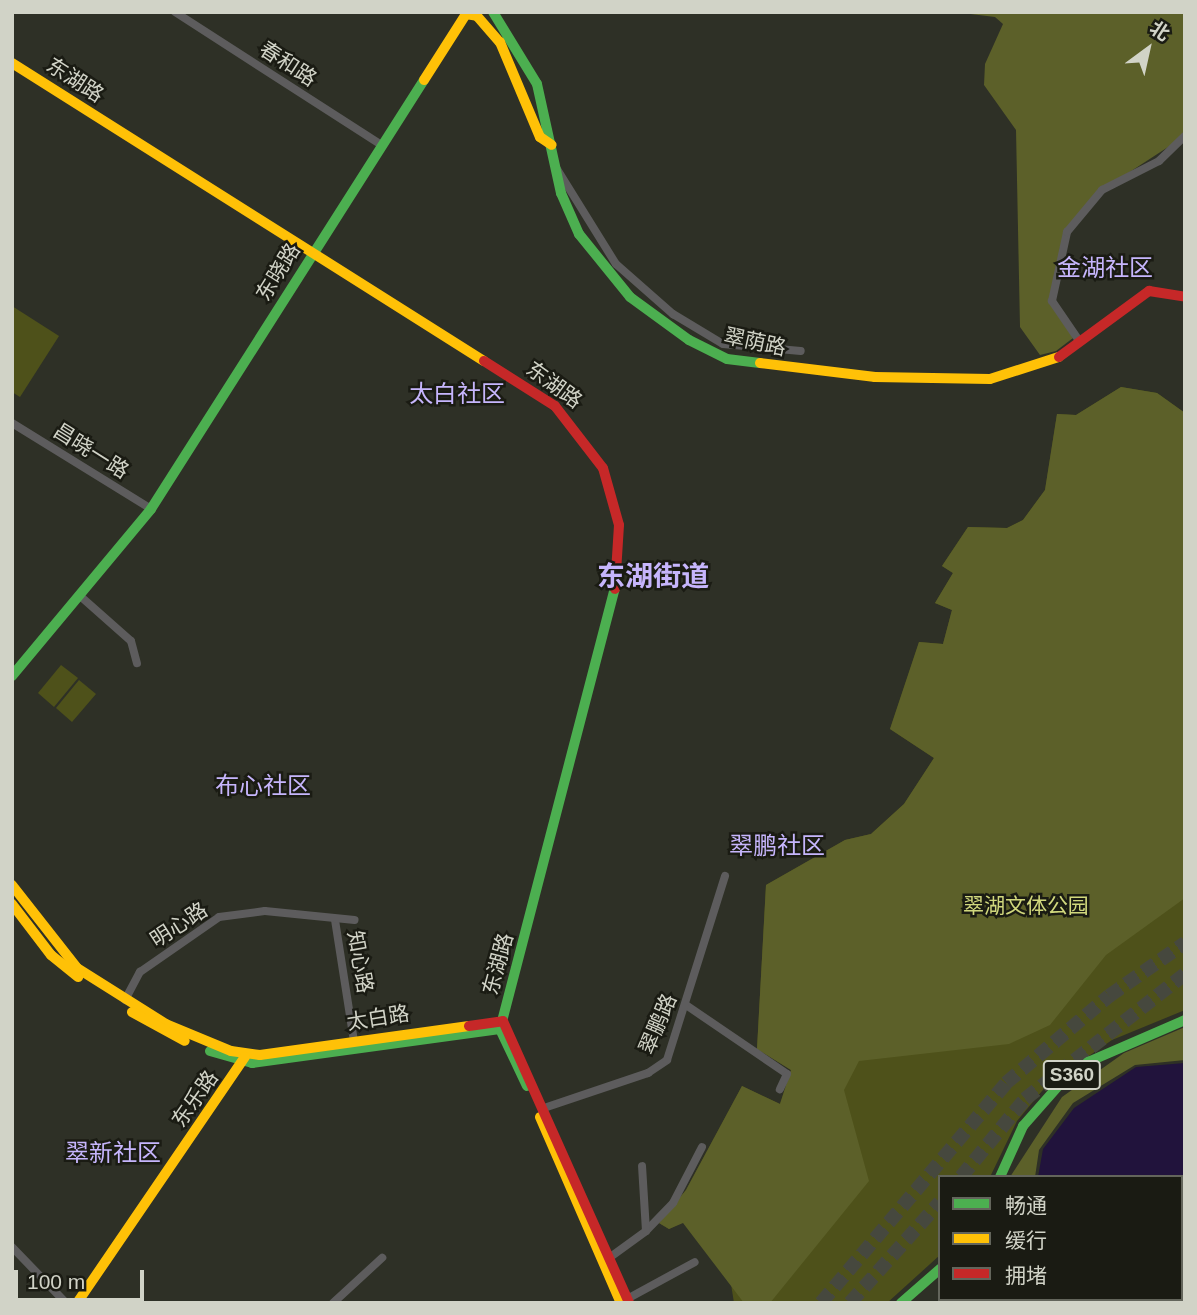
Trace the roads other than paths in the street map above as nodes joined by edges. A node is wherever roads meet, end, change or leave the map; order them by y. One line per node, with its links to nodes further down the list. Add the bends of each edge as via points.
1 (175, 12): 5 (street, 春和路)
2 (494, 12): 6 (street, 翠荫路, via 530,67)
3 (12, 63): 8 (street, 东湖路)
4 (1185, 136): 10 (street, via 1159,161 1102,190 1066,232 1052,301)
5 (381, 145): 6 (street, 东晓路, via 470,13 500,42 540,137); 8 (street, 东晓路)
6 (552, 145): 7 (street, 翠荫路)
7 (556, 166): 10 (street, 翠荫路, via 579,234 605,270 659,320 727,359 959,381 1016,374); 11 (street, via 616,264 673,314 723,344)
8 (311, 256): 13 (street, 东晓路); 25 (street, 东湖路, via 555,406 596,455 615,502 618,579)
9 (1185, 298): 10 (street, 翠荫路, via 1149,291)
10 (1080, 342)
11 (801, 351)
12 (12, 423): 13 (street, 昌晓一路)
13 (151, 509): 14 (street, 东晓路)
14 (79, 595): 15 (street, via 131,641); 16 (street, 东晓路)
15 (137, 663)
16 (12, 676)
17 (725, 876): 23 (street, 翠鹏路)
18 (12, 885): 22 (street, 太白路, via 65,957)
19 (12, 904): 27 (street, 太白路, via 51,955 81,979 167,1034)
20 (335, 920): 21 (street, 明心路); 22 (street, 明心路, via 265,911 219,918 140,972); 26 (street, 知心路)
21 (355, 920)
22 (125, 1000): 27 (street, 太白路, via 176,1030)
23 (686, 1005): 28 (street, via 787,1074); 29 (street, 翠鹏路, via 657,1070)
24 (1185, 1020): 32 (street, S360, via 1088,1062 1060,1084 1023,1126)
25 (502, 1025): 26 (street, 太白路); 29 (street); 36 (street)
26 (355, 1046): 27 (street, 太白路)
27 (245, 1058): 41 (street, 东乐路)
28 (780, 1089)
29 (544, 1108): 36 (street)
30 (702, 1147): 33 (street, via 673,1203)
31 (642, 1166): 33 (street)
32 (1001, 1175)
33 (646, 1231): 36 (street)
34 (12, 1247): 40 (street)
35 (383, 1258): 42 (street)
36 (606, 1260): 39 (street)
37 (695, 1262): 39 (street)
38 (938, 1271): 43 (street)
39 (625, 1302)
40 (66, 1303)
41 (77, 1303)
42 (333, 1303)
43 (901, 1303)

